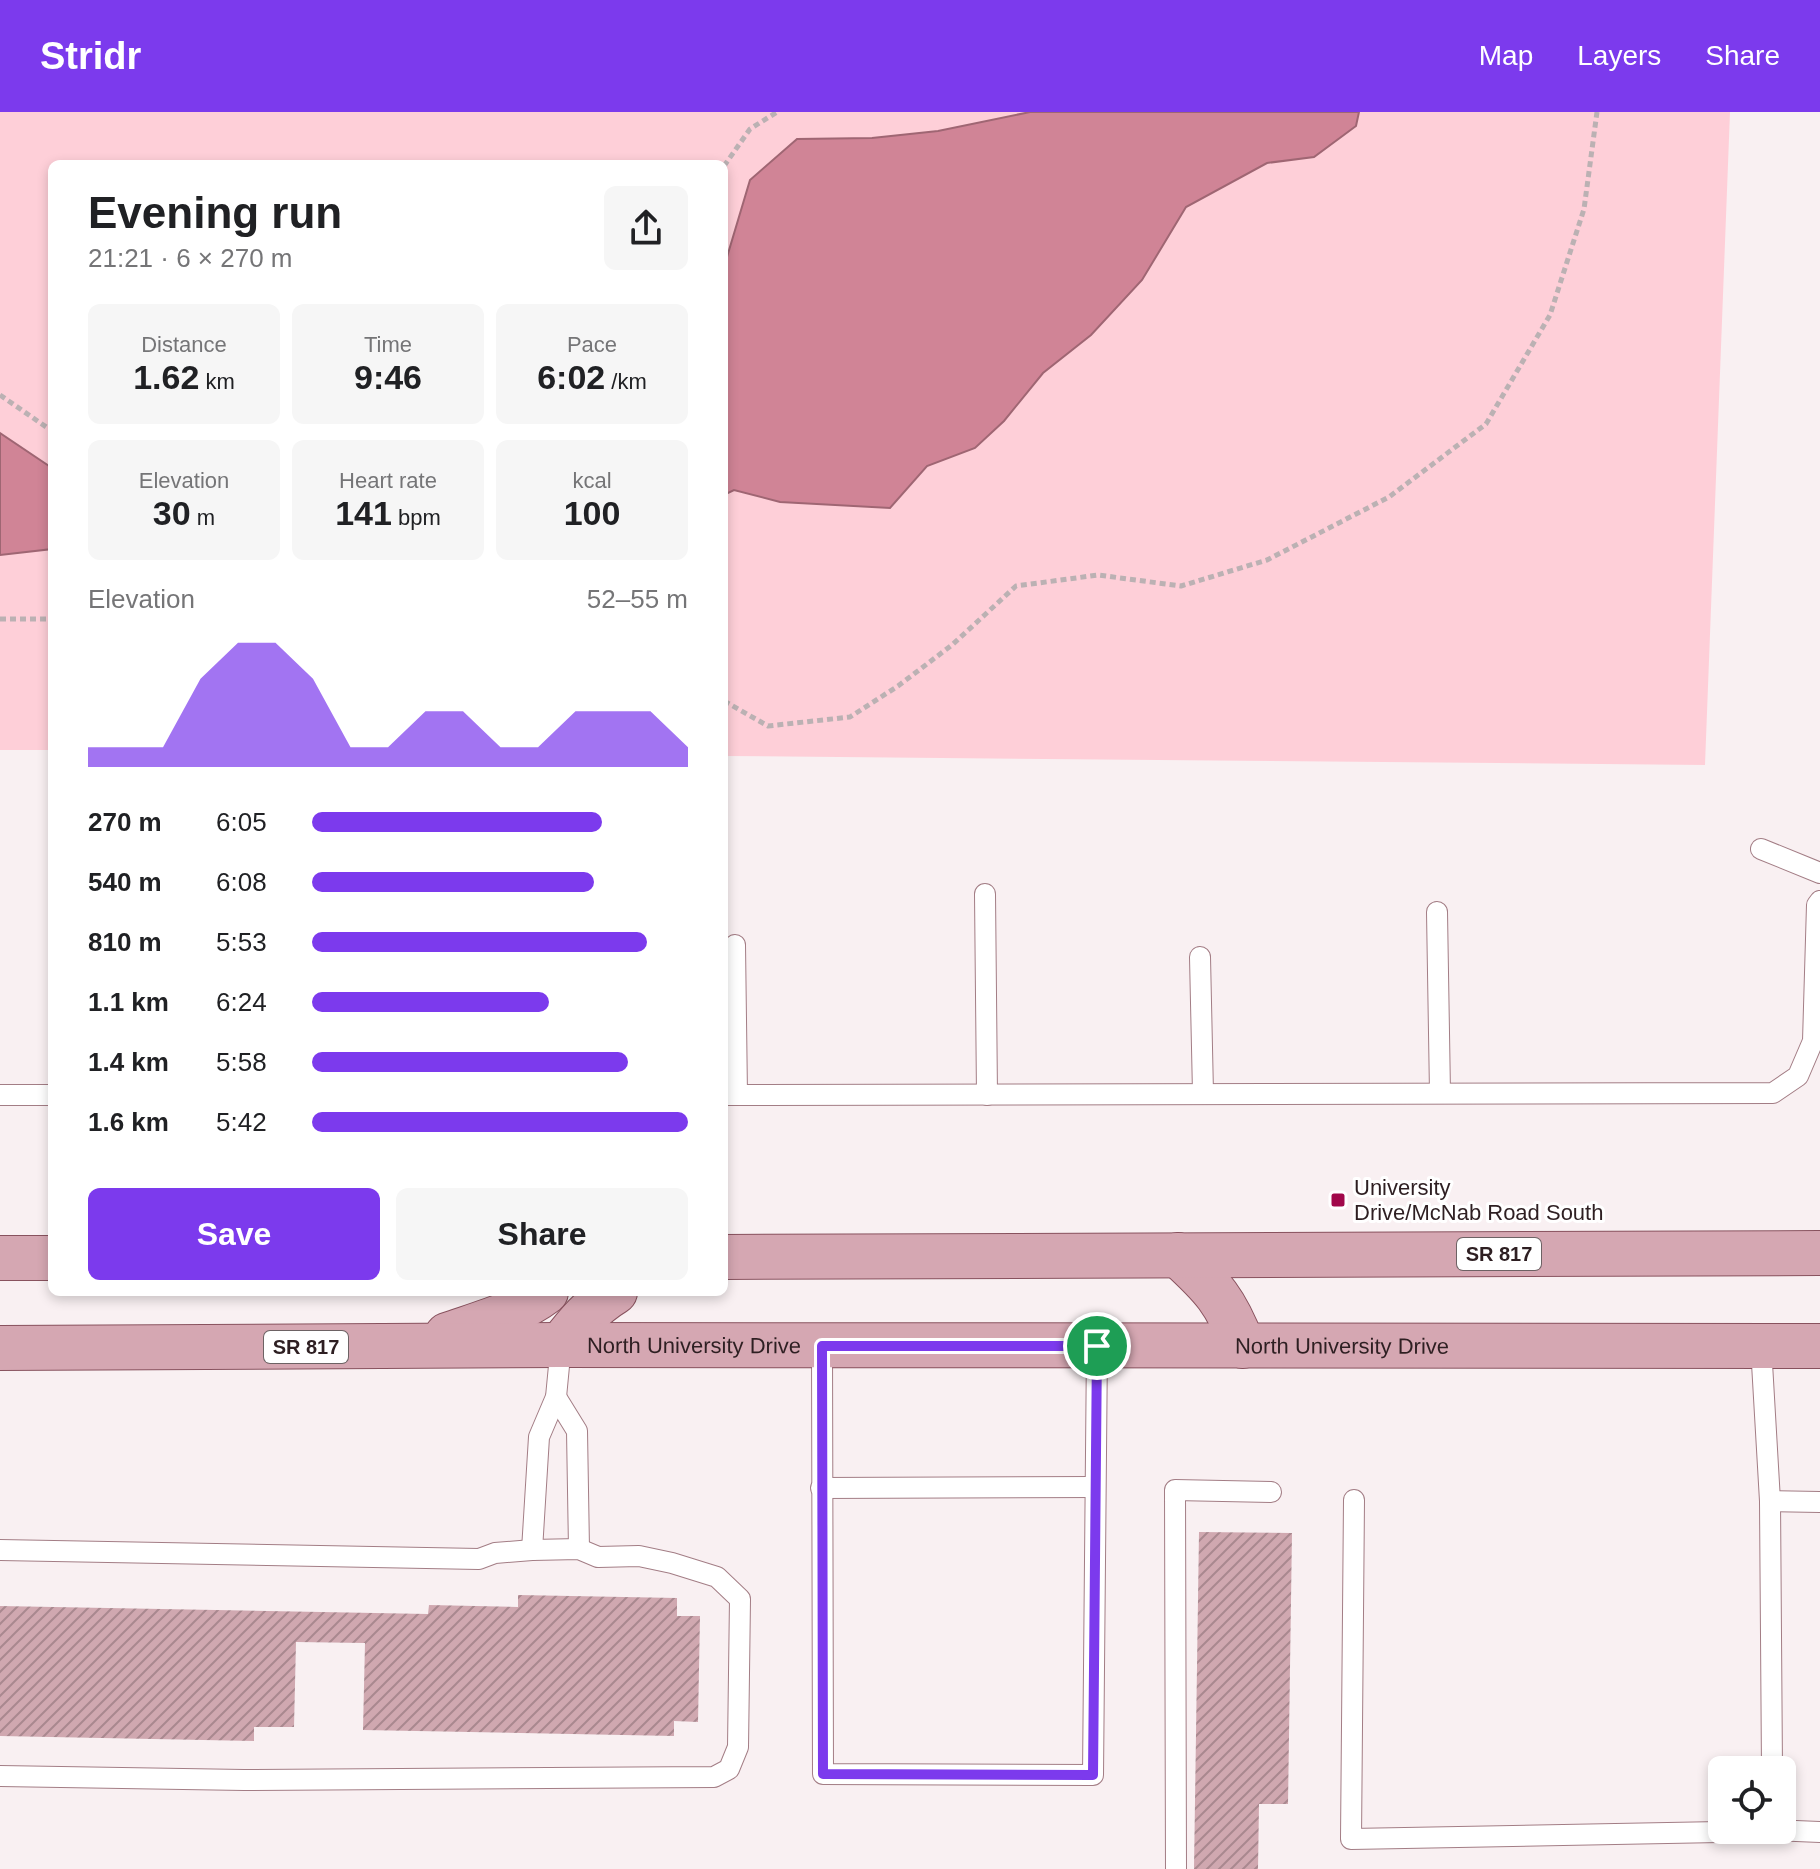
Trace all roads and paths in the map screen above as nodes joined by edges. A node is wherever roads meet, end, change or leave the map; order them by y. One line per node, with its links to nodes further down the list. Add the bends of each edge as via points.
1 (777, 112): 3 (path, via 750,129)
2 (1597, 112): 8 (path, via 1584,209 1550,315 1486,424 1389,497 1267,560 1181,586 1098,575 1016,586 952,645 850,717 768,726)
3 (728, 160)
4 (0, 395): 5 (path)
5 (48, 428)
6 (0, 619): 7 (path)
7 (48, 619)
8 (728, 703)
9 (1761, 849): 10 (lane)
10 (1820, 873)
11 (985, 894): 21 (lane)
12 (1820, 901): 17 (lane, via 1813,1041 1798,1076 1773,1093)
13 (1437, 912): 17 (lane)
14 (735, 945): 20 (lane)
15 (1200, 957): 16 (lane)
16 (1203, 1093): 17 (lane); 21 (lane)
17 (1440, 1093)
18 (0, 1095): 19 (lane)
19 (48, 1095)
20 (730, 1095): 21 (lane)
21 (987, 1095)
22 (1820, 1253): 23 (main road, SR 817)
23 (1178, 1255): 24 (main road, SR 817); 33 (main road, via 1226,1305)
24 (728, 1257)
25 (0, 1258): 26 (main road)
26 (48, 1258)
27 (541, 1296): 30 (main road)
28 (610, 1296): 29 (main road, via 581,1318)
29 (561, 1345): 30 (main road, North University Drive / SR 817); 31 (main road, North University Drive / SR 817); 37 (lane)
30 (415, 1346): 36 (main road, North University Drive / SR 817)
31 (822, 1346): 32 (main road, North University Drive / SR 817); 39 (lane)
32 (1097, 1346): 33 (main road, North University Drive / SR 817); 38 (lane)
33 (1243, 1346): 34 (main road, North University Drive / SR 817)
34 (1761, 1346): 35 (main road, North University Drive / SR 817); 42 (lane)
35 (1820, 1346)
36 (0, 1348)
37 (556, 1397): 44 (lane, via 577,1431); 46 (lane, via 539,1437)
38 (1095, 1487): 39 (lane); 39 (lane, via 1093,1775 823,1774)
39 (821, 1488)
40 (1271, 1492): 52 (lane, via 1175,1490)
41 (1354, 1500): 49 (lane, via 1351,1839)
42 (1770, 1501): 43 (lane); 47 (lane)
43 (1820, 1502)
44 (579, 1549): 46 (lane); 48 (lane, via 598,1557 639,1556 672,1563 717,1577 740,1599 738,1747 729,1769 714,1777 547,1780)
45 (0, 1550): 46 (lane, via 479,1559)
46 (532, 1550)
47 (1772, 1756)
48 (0, 1776)
49 (1708, 1831)
50 (1796, 1831): 51 (lane)
51 (1820, 1832)
52 (1176, 1869)

